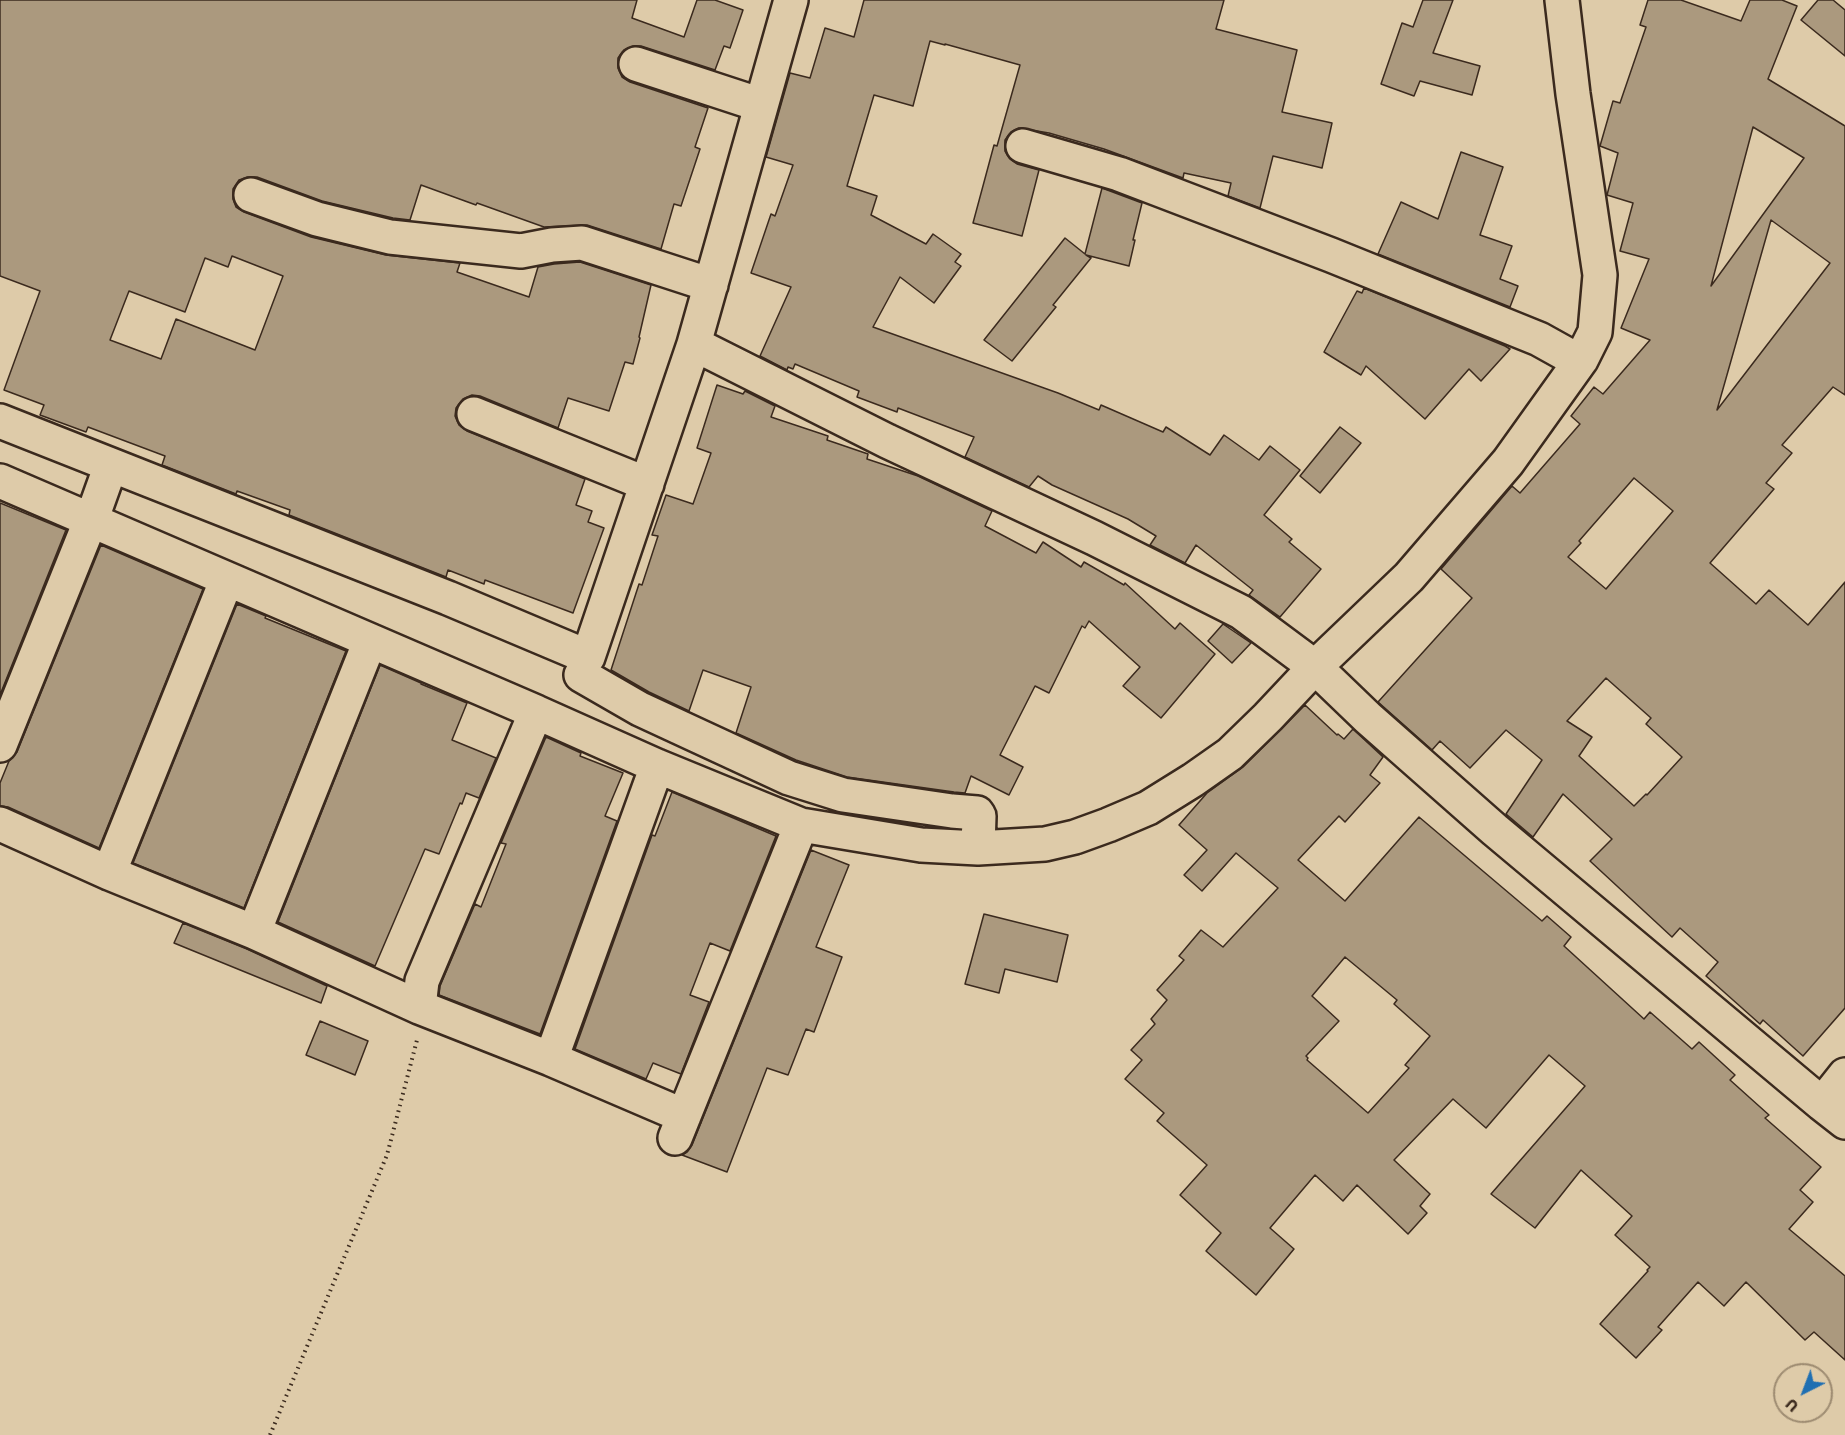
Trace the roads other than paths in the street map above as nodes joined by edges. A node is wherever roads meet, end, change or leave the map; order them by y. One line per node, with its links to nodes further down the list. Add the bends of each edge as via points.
1 (791, 0): 4 (street)
2 (1562, 0): 9 (street, via 1600,274 1595,332)
3 (636, 64): 4 (street)
4 (761, 105): 7 (street)
5 (1023, 146): 9 (street, via 1119,174 1331,255)
6 (251, 195): 7 (street, via 317,219 390,237 521,251 582,243)
7 (711, 285): 8 (street)
8 (694, 344): 13 (street); 17 (street, via 1241,612)
9 (1562, 351): 17 (street, via 1508,462 1409,577)
10 (474, 414): 13 (street)
11 (0, 421): 14 (street)
12 (0, 481): 14 (street)
13 (647, 484): 18 (street)
14 (100, 494): 15 (street); 18 (street, via 448,598); 19 (street)
15 (227, 579): 16 (street); 24 (street)
16 (370, 640): 18 (street); 25 (street)
17 (1313, 666): 23 (street, via 1230,754 1148,808 1075,837 1045,844); 29 (street, via 1504,838)
18 (568, 693): 20 (street); 23 (street, via 640,708 789,778 843,795 977,813); 26 (street, via 422,981)
19 (0, 745)
20 (657, 766): 22 (street); 27 (street)
21 (0, 824): 24 (street)
22 (801, 825): 23 (street, via 921,845); 27 (street, via 680,1127)
23 (978, 835)
24 (110, 873): 25 (street)
25 (254, 932): 26 (street)
26 (419, 1007): 27 (street)
27 (551, 1059)
28 (1845, 1075): 29 (street)
29 (1833, 1113)

